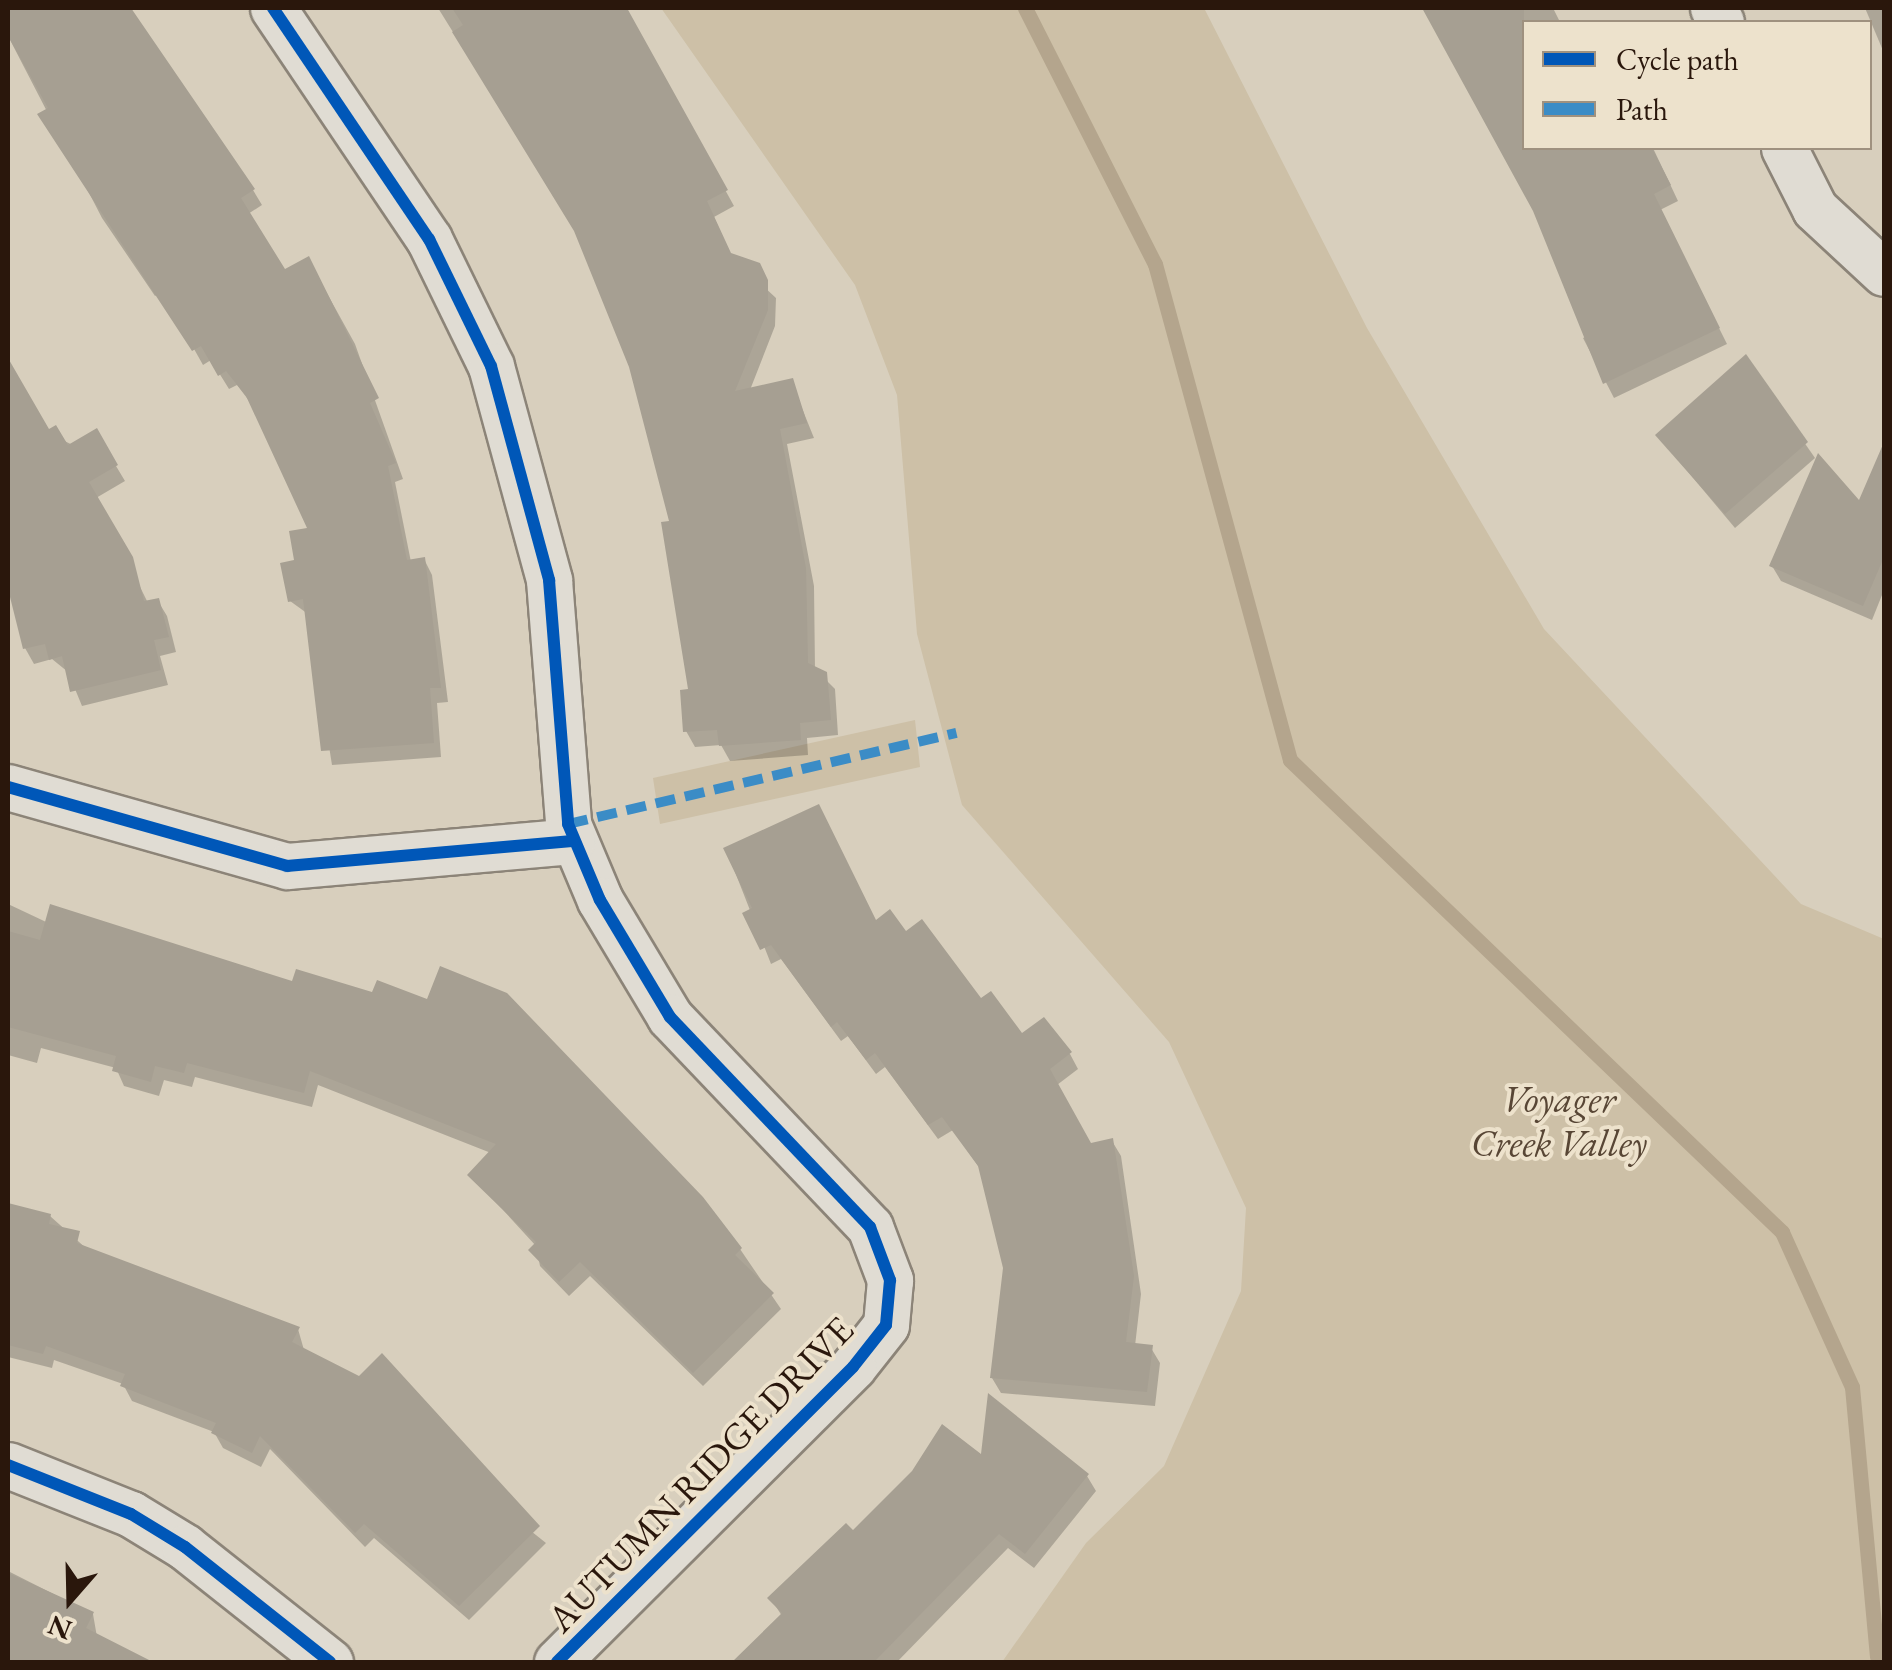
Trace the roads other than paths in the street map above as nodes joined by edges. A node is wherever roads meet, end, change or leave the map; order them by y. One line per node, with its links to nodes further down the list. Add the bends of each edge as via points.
1 (274, 8): 5 (street, AUTUMN RIDGE DRIVE, via 430,239 491,366 549,580)
2 (1785, 150): 3 (street, via 1815,209)
3 (1884, 273)
4 (8, 786): 5 (street, via 287,866)
5 (572, 841): 8 (street, AUTUMN RIDGE DRIVE, via 670,1016 870,1226 890,1280 886,1325 854,1367)
6 (8, 1464): 7 (street, via 185,1546)
7 (330, 1662)
8 (557, 1662)

